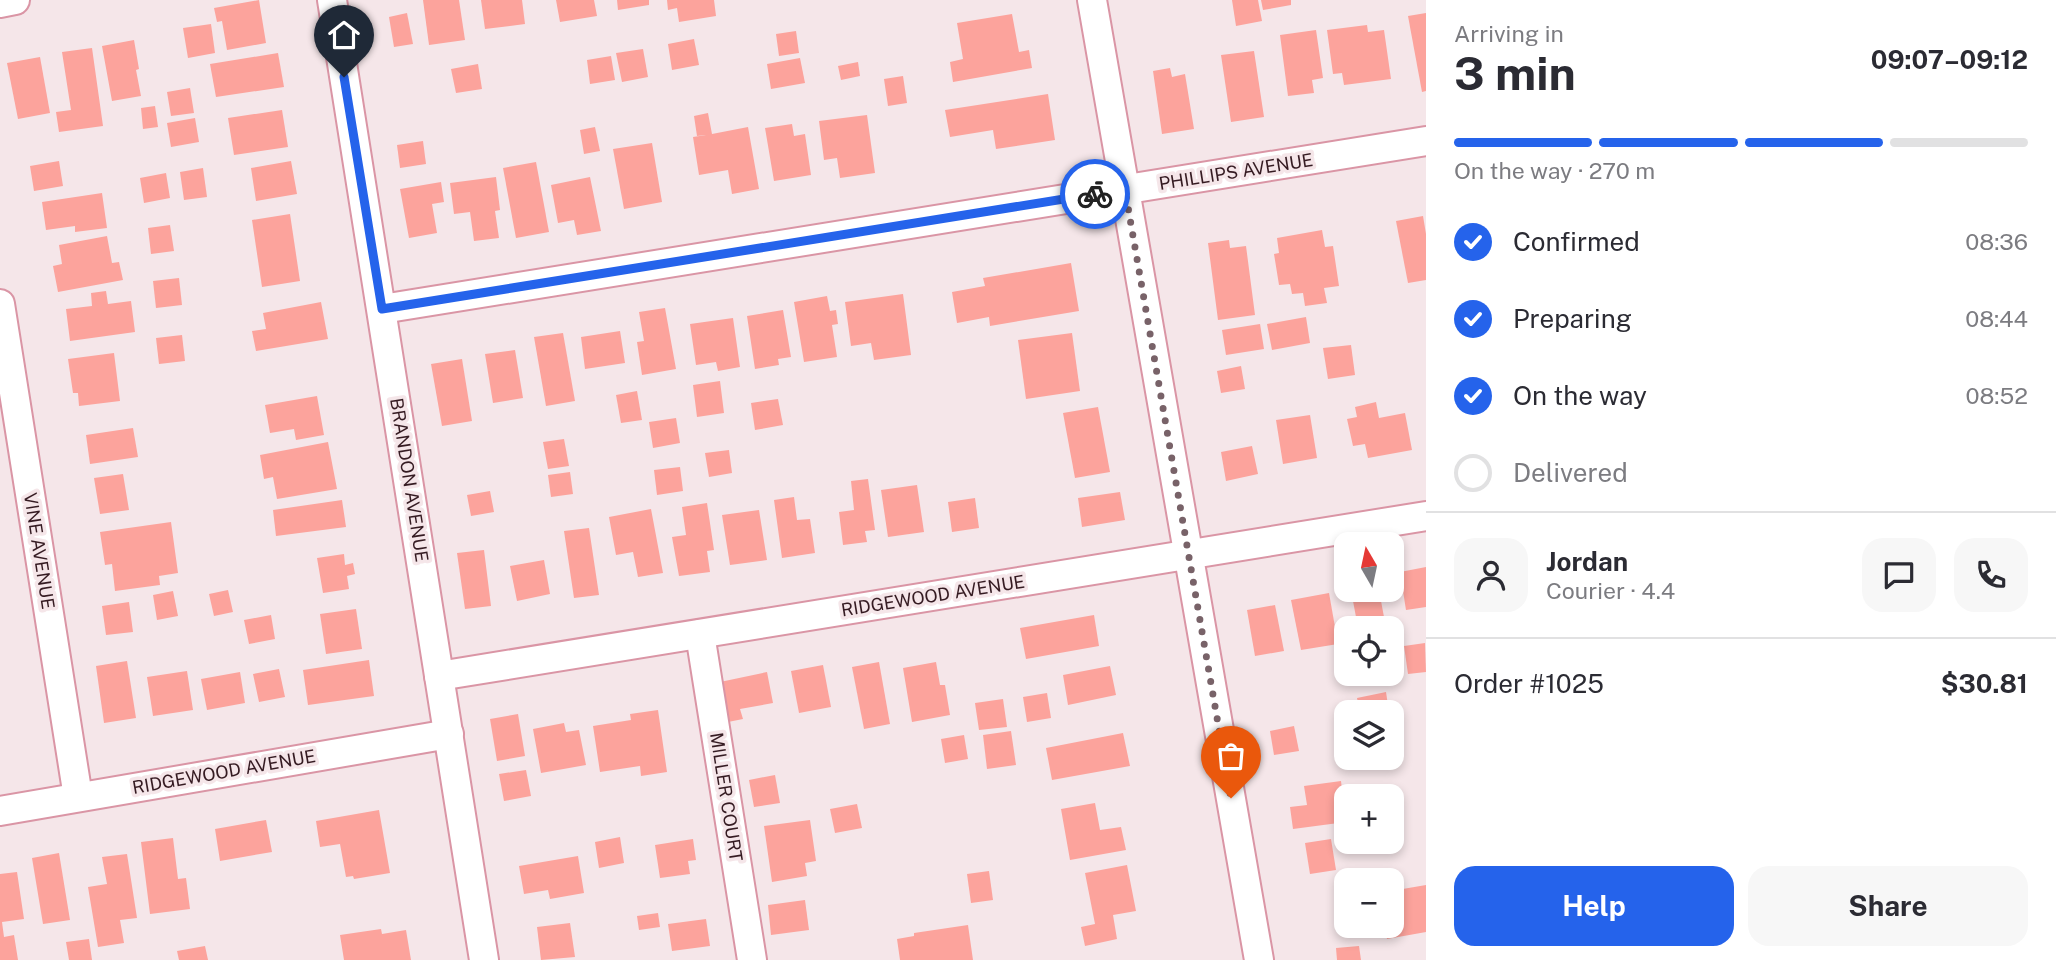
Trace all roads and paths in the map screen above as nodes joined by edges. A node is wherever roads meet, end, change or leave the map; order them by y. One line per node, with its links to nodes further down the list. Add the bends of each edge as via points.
1 (16, 0): 4 (street)
2 (332, 0): 8 (street, BRANDON AVENUE)
3 (1092, 0): 6 (street)
4 (0, 3)
5 (1426, 141): 6 (street, PHILLIPS AVENUE)
6 (1125, 190): 8 (street, PHILLIPS AVENUE); 11 (street)
7 (0, 304): 9 (street, VINE AVENUE)
8 (382, 309): 13 (street, BRANDON AVENUE)
9 (7, 394): 15 (street, VINE AVENUE)
10 (1426, 516): 11 (street, RIDGEWOOD AVENUE)
11 (1189, 555): 12 (street, RIDGEWOOD AVENUE); 19 (street)
12 (700, 634): 13 (street, RIDGEWOOD AVENUE); 18 (street, MILLER COURT)
13 (439, 676): 14 (street, BRANDON AVENUE)
14 (449, 734): 15 (street, RIDGEWOOD AVENUE); 17 (street, BRANDON AVENUE)
15 (78, 797): 16 (street, RIDGEWOOD AVENUE)
16 (0, 811)
17 (484, 960)
18 (752, 960)
19 (1259, 960)

